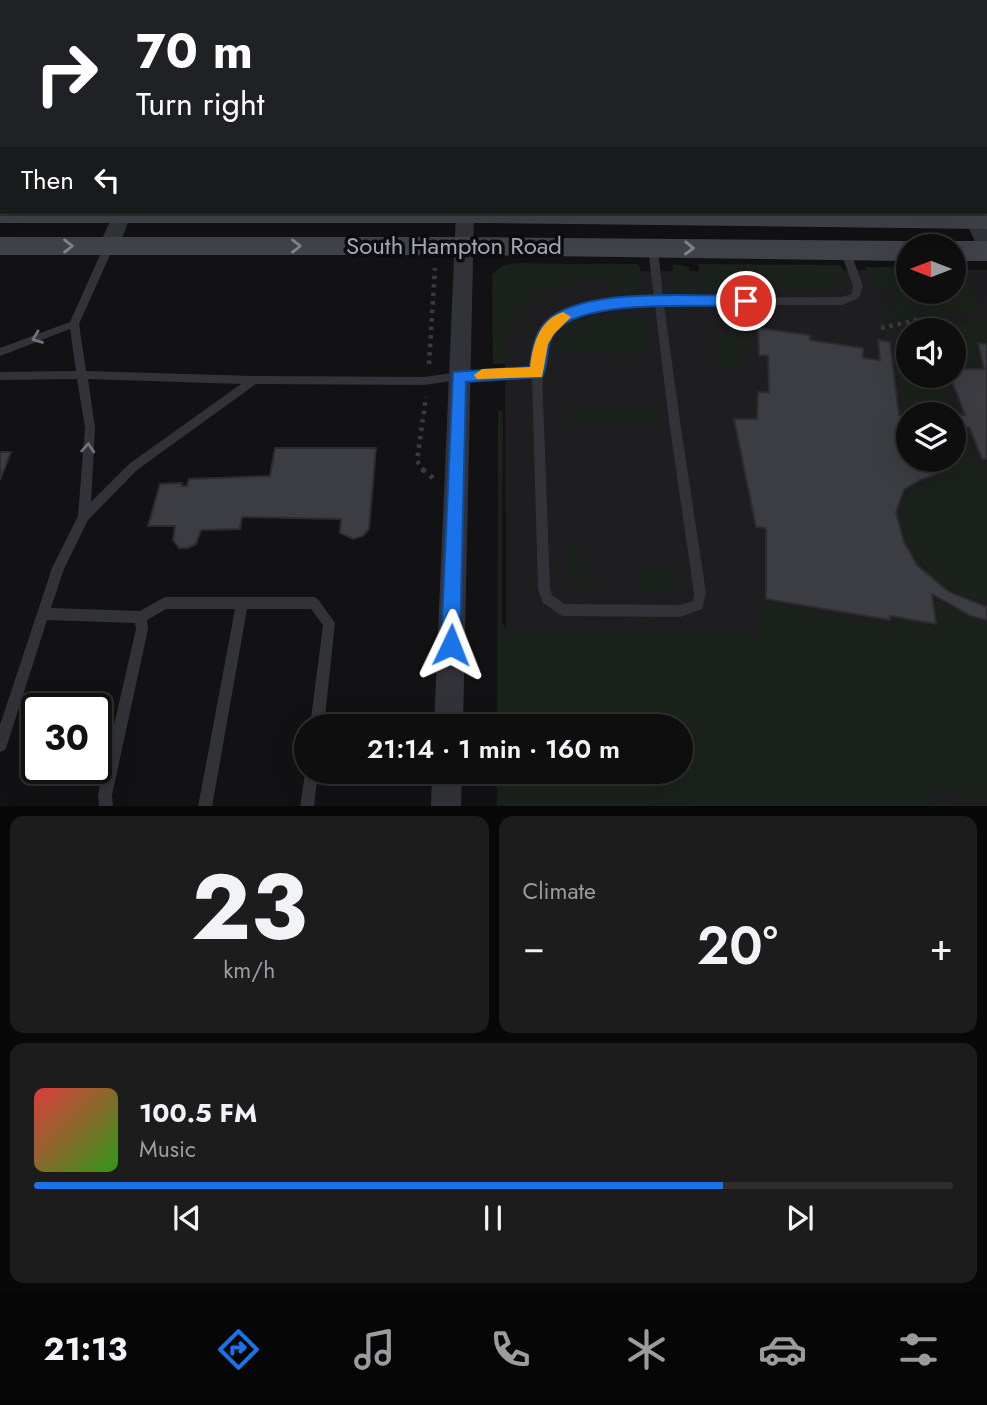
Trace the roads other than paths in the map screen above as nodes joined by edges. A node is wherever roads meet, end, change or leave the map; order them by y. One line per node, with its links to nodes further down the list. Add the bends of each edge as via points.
1 (122, 214): 6 (street)
2 (465, 214): 7 (street)
3 (593, 214): 4 (main road, South Hampton Road)
4 (977, 217): 9 (street)
5 (0, 246): 6 (main road, South Hampton Road, one-way to 6)
6 (109, 246): 7 (main road, South Hampton Road, one-way to 7); 14 (lane)
7 (464, 246): 8 (main road, South Hampton Road); 19 (street)
8 (653, 248): 10 (main road, South Hampton Road, one-way to 10); 13 (lane)
9 (987, 249): 12 (main road)
10 (845, 250): 11 (main road, South Hampton Road); 13 (lane, via 858,286 850,300)
11 (896, 250)
12 (966, 250)
13 (659, 302): 16 (lane, via 607,304 556,321 540,344); 16 (lane, via 700,593 698,605 680,611 578,612 562,610 547,599)
14 (74, 324): 15 (lane, one-way to 15); 17 (lane)
15 (0, 352)
16 (537, 372): 19 (lane)
17 (83, 375): 18 (lane); 20 (lane); 21 (lane, one-way to 17, via 90,428)
18 (0, 376)
19 (459, 376): 20 (lane, via 428,381); 26 (street)
20 (254, 380): 21 (lane, via 133,467)
21 (84, 516): 23 (lane, via 58,568)
22 (242, 603): 24 (lane, via 165,603); 25 (lane, via 314,603 329,623); 31 (lane)
23 (43, 614): 24 (lane); 27 (lane)
24 (141, 617): 30 (lane)
25 (318, 714)
26 (448, 714)
27 (0, 745)
28 (310, 784): 32 (lane)
29 (447, 784): 33 (street)
30 (106, 806)
31 (205, 806)
32 (307, 806)
33 (446, 806)

